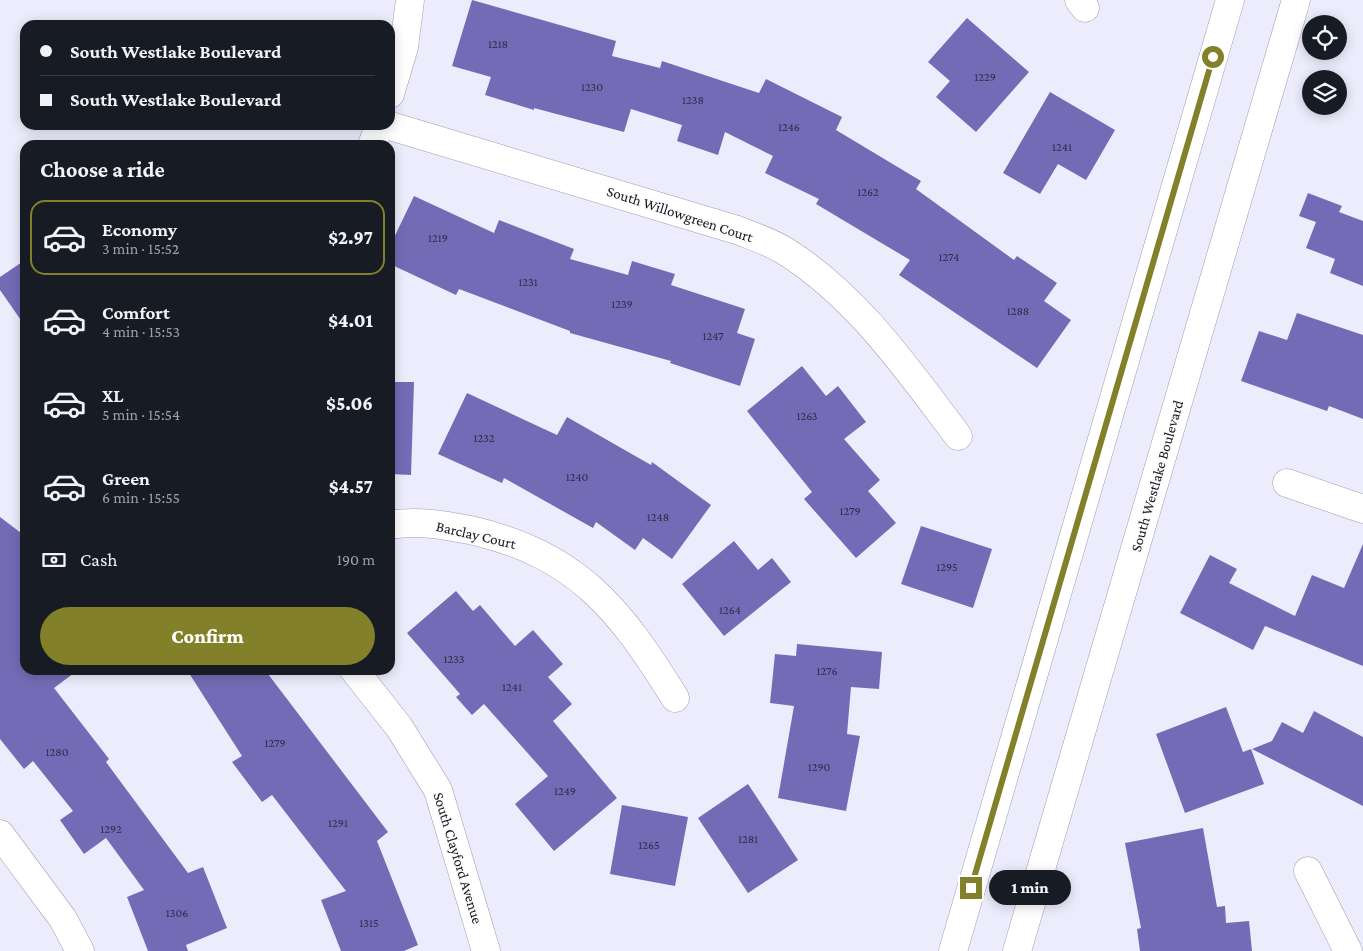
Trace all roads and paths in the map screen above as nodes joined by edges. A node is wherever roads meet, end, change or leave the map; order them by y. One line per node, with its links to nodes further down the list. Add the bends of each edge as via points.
1 (410, 0): 4 (main road, via 404,47)
2 (1230, 0): 16 (main road)
3 (1296, 0): 17 (main road, South Westlake Boulevard)
4 (395, 77)
5 (395, 127): 6 (main road, South Willowgreen Court, via 737,230 784,250 821,276 876,330)
6 (958, 436)
7 (1287, 483): 8 (main road)
8 (1363, 509)
9 (395, 526): 11 (main road, Barclay Court, via 439,524 490,535 529,548 566,568 601,596 623,621)
10 (358, 675): 15 (main road, South Clayford Avenue, via 399,727 438,790)
11 (675, 698)
12 (0, 834): 14 (main road, via 63,919)
13 (1308, 871): 18 (main road)
14 (80, 951)
15 (486, 951)
16 (953, 951)
17 (1017, 951)
18 (1348, 951)

